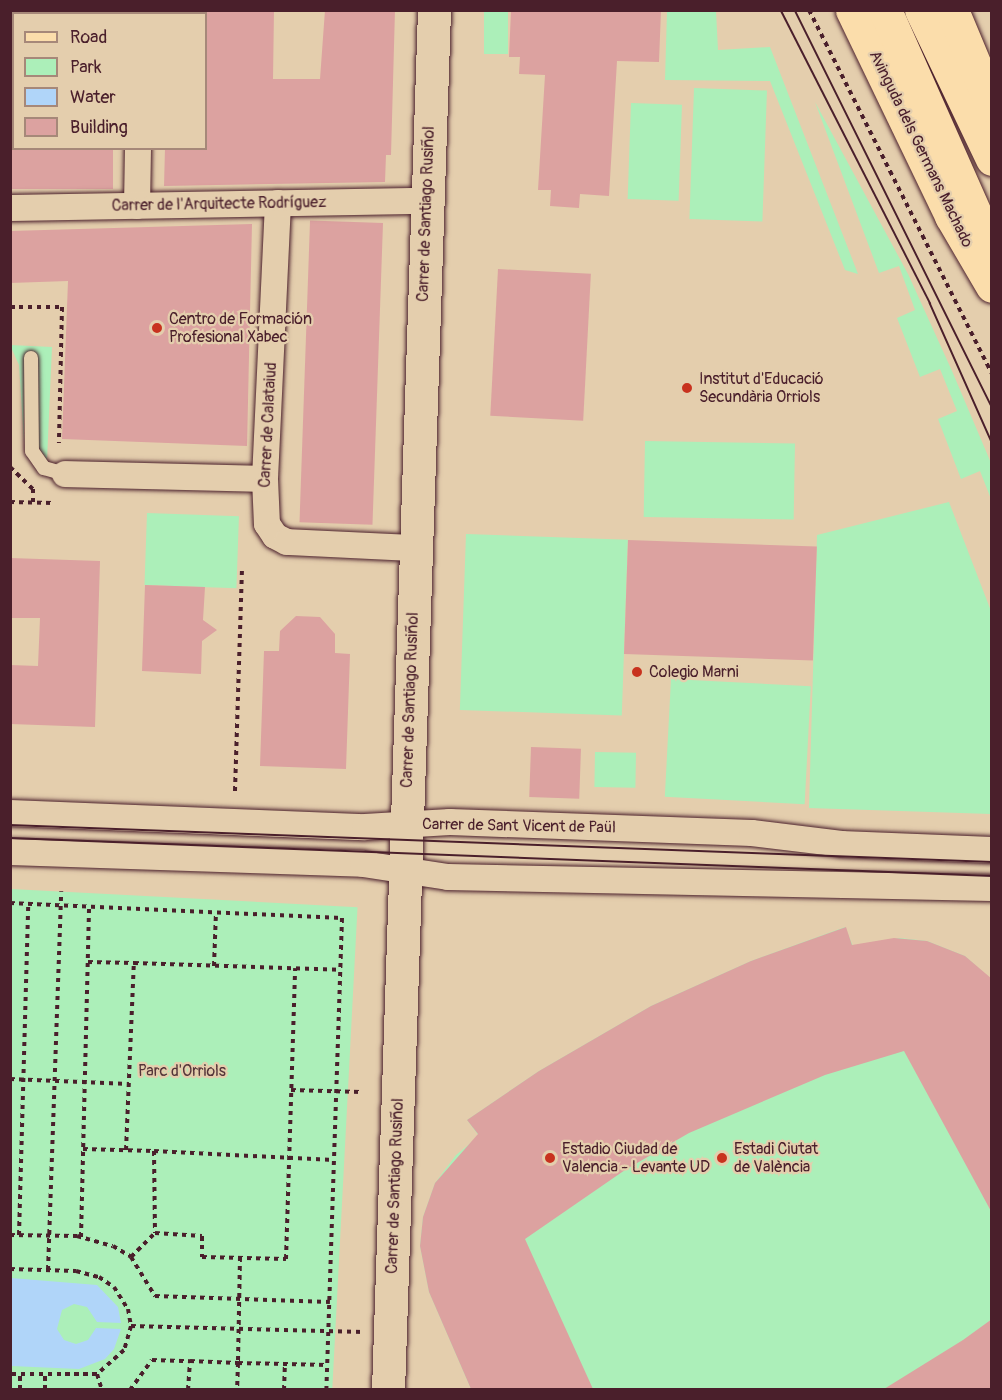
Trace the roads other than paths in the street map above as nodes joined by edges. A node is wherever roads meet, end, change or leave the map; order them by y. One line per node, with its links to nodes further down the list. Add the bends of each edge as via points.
1 (434, 10): 9 (street, Carrer de Santiago Rusiñol)
2 (852, 10): 14 (main road, Avinguda dels Germans Machado, via 951,216)
3 (885, 10): 13 (main road, Avinguda dels Germans Machado)
4 (921, 10): 8 (main road)
5 (952, 10): 6 (main road)
6 (992, 106)
7 (138, 150): 11 (street)
8 (992, 159)
9 (427, 201): 10 (street, Carrer de l'Arquitecte Rodríguez); 18 (street, Carrer de Santiago Rusiñol)
10 (278, 203): 11 (street, Carrer de l'Arquitecte Rodríguez); 17 (street, Carrer de Calataiud)
11 (137, 206): 12 (street, Carrer de l'Arquitecte Rodríguez)
12 (10, 208)
13 (992, 251)
14 (992, 286)
15 (32, 358): 16 (lane, via 33,451 44,468)
16 (65, 474): 17 (street)
17 (265, 479): 18 (street, Carrer de Calataiud, via 264,508 275,536 287,542)
18 (415, 548): 20 (street, Carrer de Santiago Rusiñol)
19 (10, 813): 20 (street, Carrer de Sant Vicent de Paül, via 365,828)
20 (407, 825): 21 (street, Carrer de Sant Vicent de Paül, via 450,822 763,833 841,844); 23 (street, Carrer de Santiago Rusiñol)
21 (992, 850)
22 (10, 852): 23 (street, via 363,864)
23 (407, 872): 24 (street, via 490,878); 25 (street, Carrer de Santiago Rusiñol)
24 (992, 888)
25 (388, 1389)

